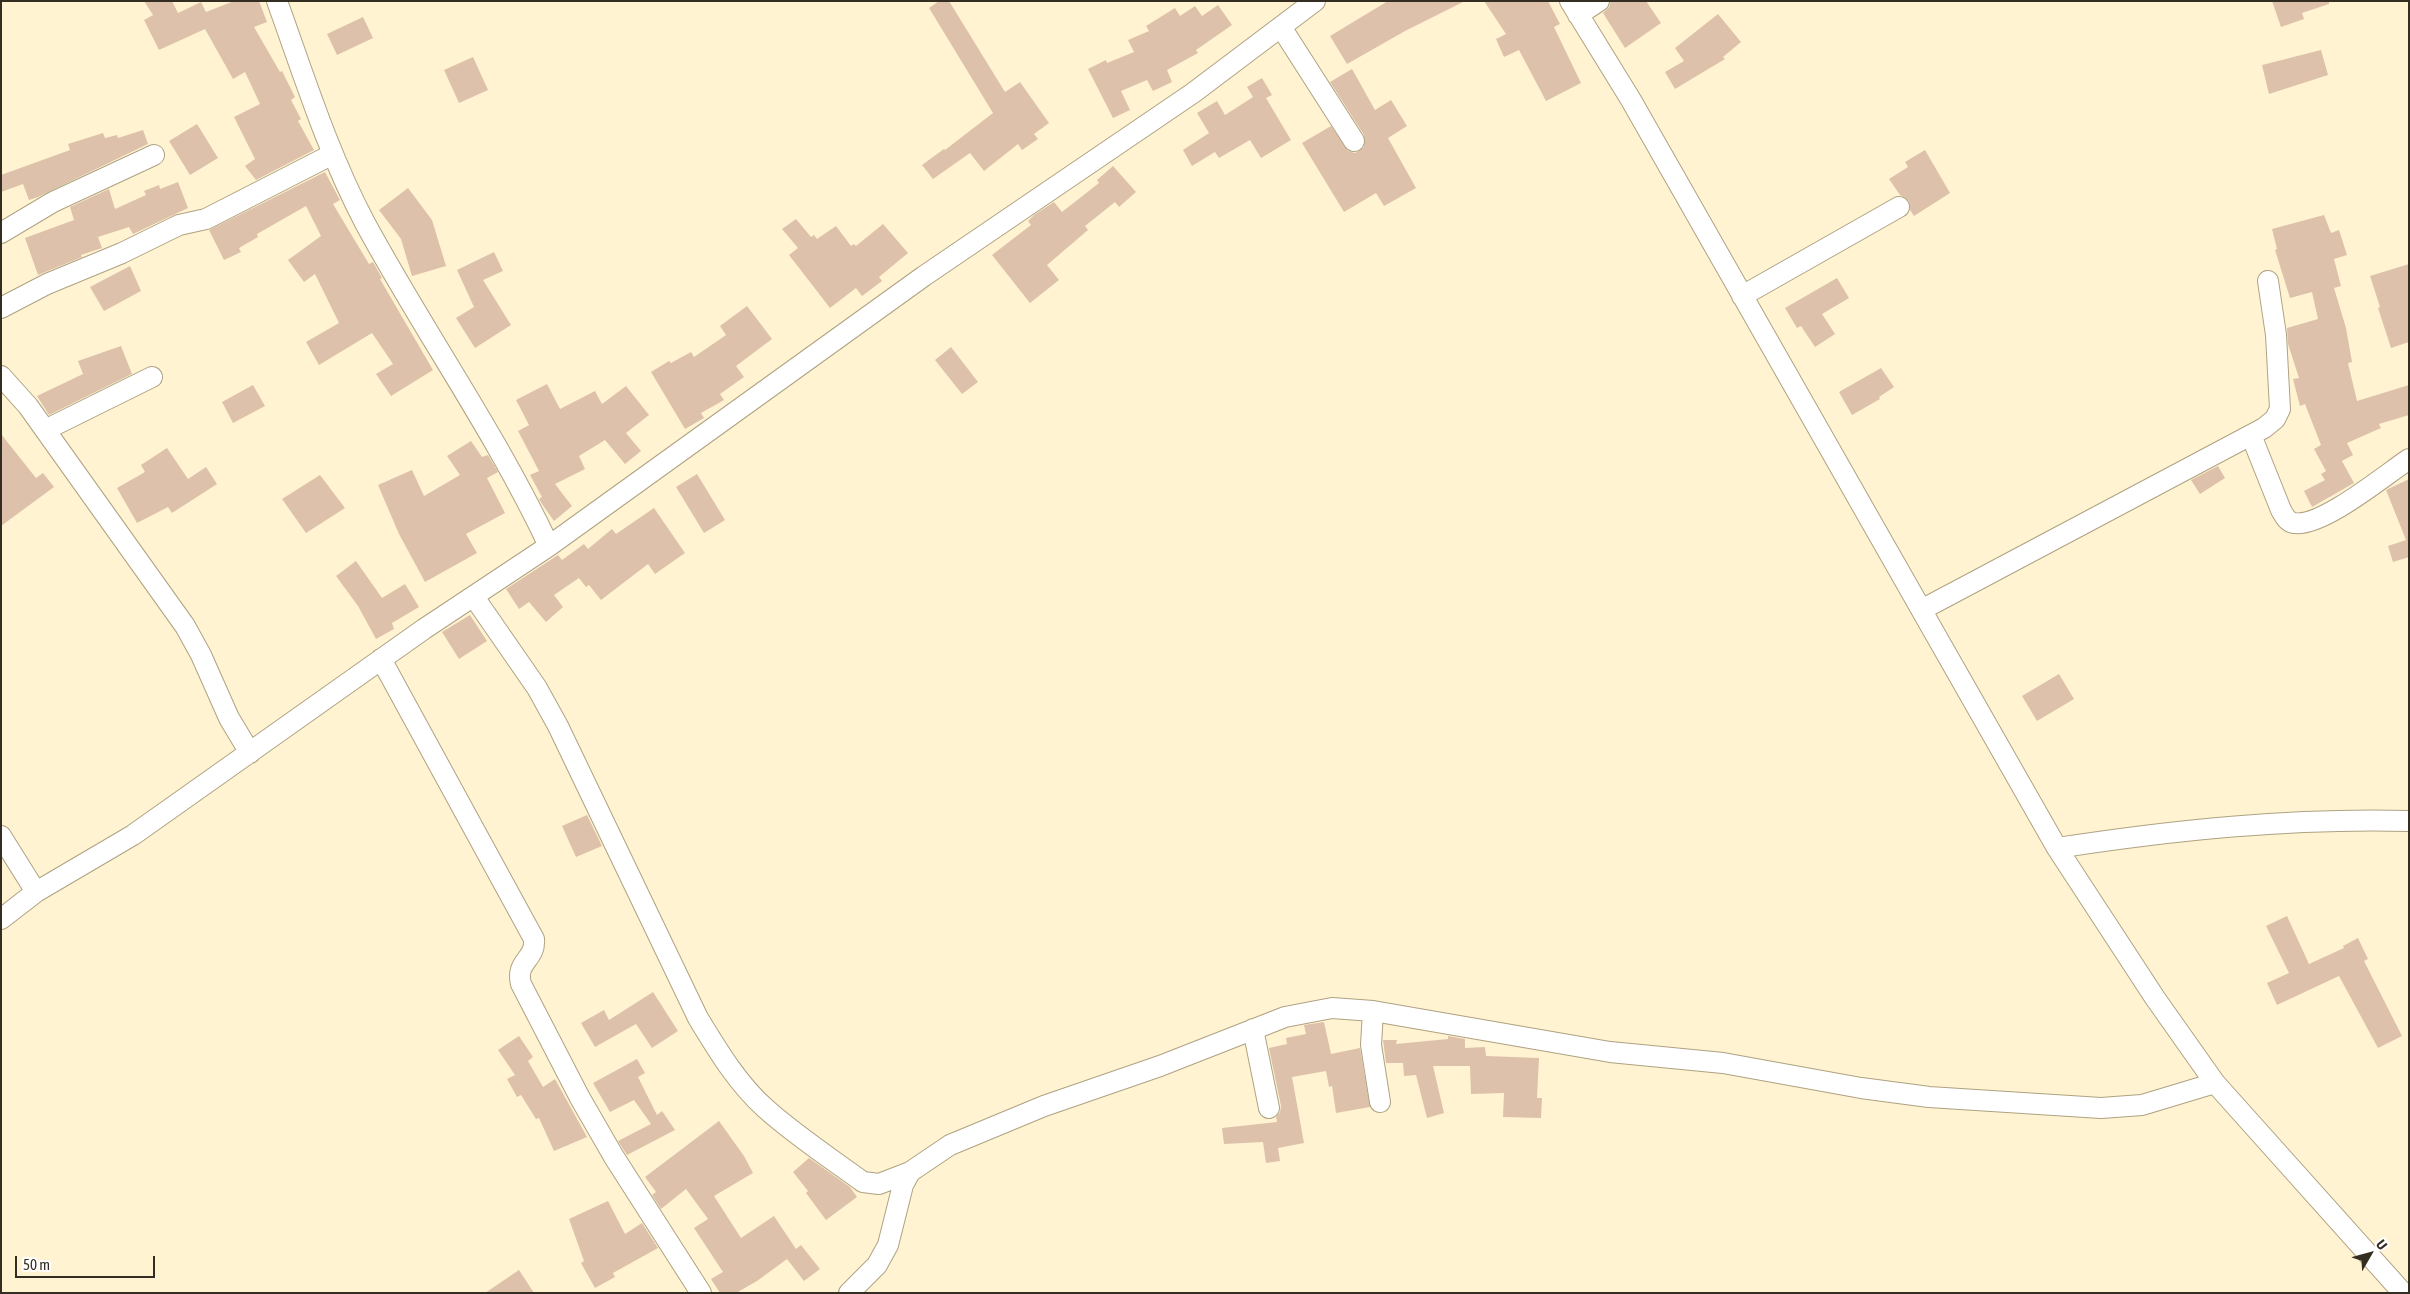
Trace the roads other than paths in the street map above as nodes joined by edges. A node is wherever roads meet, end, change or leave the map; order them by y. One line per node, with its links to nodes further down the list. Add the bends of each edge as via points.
1 (277, 1): 8 (street)
2 (1315, 1): 5 (street)
3 (1599, 1): 4 (street)
4 (1574, 8): 12 (street, via 1631,100)
5 (1281, 27): 6 (street); 19 (street, via 1193,93 924,276)
6 (1354, 141)
7 (154, 154): 10 (street, via 53,202)
8 (332, 154): 13 (street, via 206,219 178,224); 19 (street, via 381,252 490,433)
9 (1899, 207): 12 (street)
10 (1, 233)
11 (2268, 281): 17 (street, via 2276,334 2280,409 2275,419)
12 (1742, 296): 21 (street)
13 (1, 308)
14 (152, 377): 16 (street)
15 (3, 380): 16 (street, via 19,393)
16 (45, 430): 23 (street, via 186,626)
17 (2251, 435): 18 (street, via 2281,510 2293,523 2325,517); 21 (street)
18 (2409, 459)
19 (548, 546): 20 (street)
20 (474, 597): 22 (street); 34 (street, via 537,688 558,726 698,1018 731,1069 764,1107 863,1182 880,1184)
21 (1922, 609): 26 (street)
22 (381, 659): 23 (street); 35 (street, via 534,939 532,953 520,968 522,984 609,1149)
23 (250, 753): 27 (street, via 133,835)
24 (2409, 821): 26 (street, via 2339,820 2194,829)
25 (1, 836): 27 (street)
26 (2058, 848): 31 (street, via 2150,991)
27 (36, 892): 28 (street)
28 (1, 919)
29 (1373, 1011): 30 (street, via 1314,1010 1285,1016); 31 (street, via 1610,1052 1723,1063 1929,1097 2101,1108 2142,1105); 32 (street, via 1371,1045)
30 (1253, 1029): 33 (street); 34 (street, via 958,1141)
31 (2215, 1083): 37 (street)
32 (1380, 1102)
33 (1269, 1108)
34 (910, 1172): 36 (street, via 903,1185 888,1244 877,1265)
35 (701, 1293)
36 (849, 1293)
37 (2404, 1293)

